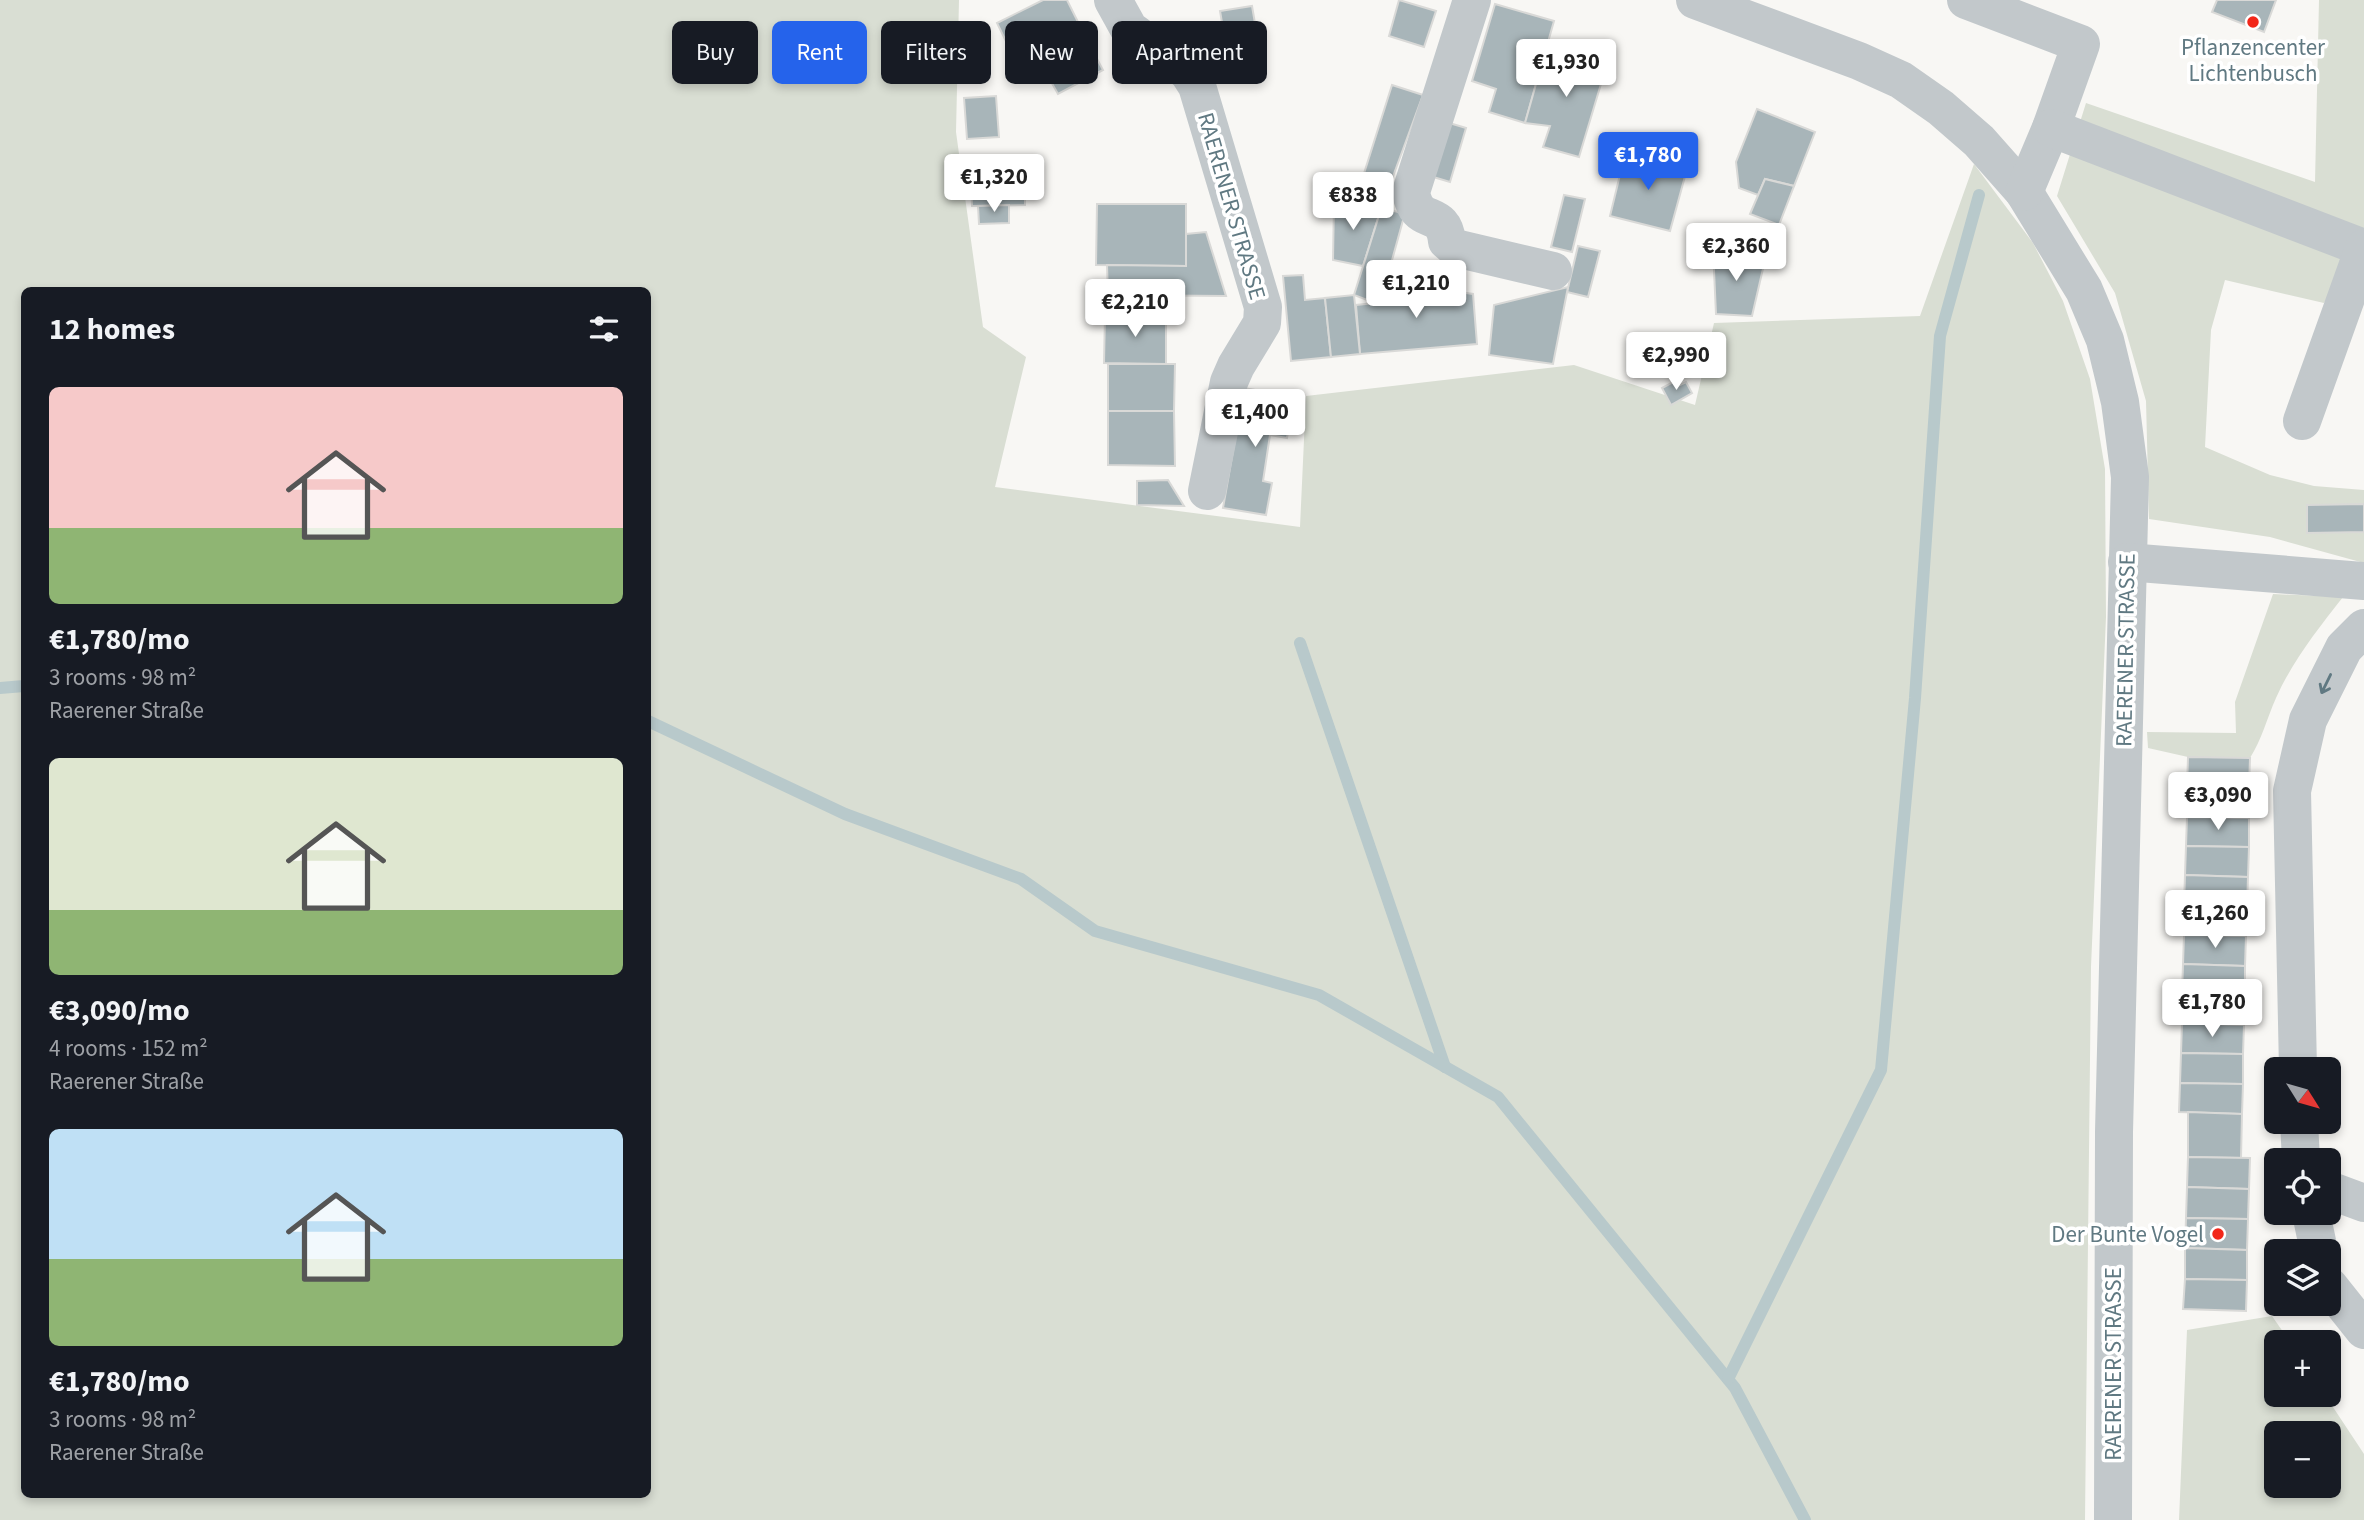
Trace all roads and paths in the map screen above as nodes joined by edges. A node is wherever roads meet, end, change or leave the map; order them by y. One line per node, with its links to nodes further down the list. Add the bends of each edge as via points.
1 (1113, 0): 10 (street, RAERENER STRASSE, via 1129,29 1188,72 1197,86 1263,307 1262,323 1229,383)
2 (1472, 0): 8 (street, via 1410,192 1412,204 1446,228 1447,241 1455,248)
3 (1695, 0): 6 (street, RAERENER STRASSE, via 1900,80 1979,141)
4 (1966, 0): 5 (street, via 2081,44)
5 (2051, 128): 6 (street); 7 (street)
6 (2024, 192): 11 (street, RAERENER STRASSE, via 2084,289 2105,340 2120,402 2130,477)
7 (2364, 248): 9 (street)
8 (1553, 271)
9 (2301, 421)
10 (1207, 491)
11 (2127, 562): 12 (street); 19 (street, RAERENER STRASSE, via 2114,1132)
12 (2364, 582)
13 (2364, 628): 14 (street, one-way to 14, via 2344,648 2308,720 2292,791)
14 (2298, 1057)
15 (2341, 1195): 16 (street)
16 (2364, 1203)
17 (2341, 1301): 18 (street)
18 (2364, 1330)
19 (2113, 1520)

